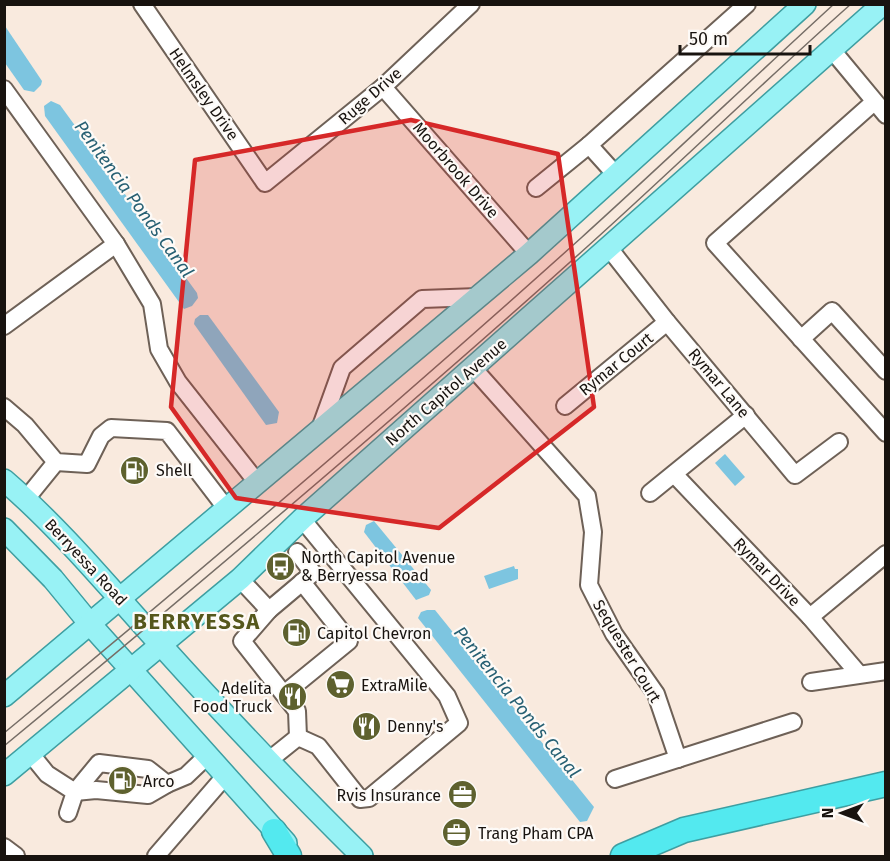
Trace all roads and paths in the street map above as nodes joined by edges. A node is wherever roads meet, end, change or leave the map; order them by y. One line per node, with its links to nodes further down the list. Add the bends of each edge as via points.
1 (142, 4): 13 (street, Helmsley Drive)
2 (471, 4): 7 (street, Ruge Drive)
3 (747, 4): 11 (street)
4 (805, 4): 12 (main road)
5 (883, 4): 6 (main road, North Capitol Avenue)
6 (832, 50): 9 (street); 16 (main road, North Capitol Avenue)
7 (383, 87): 13 (street, Ruge Drive); 17 (street, Moorbrook Drive)
8 (4, 89): 15 (street)
9 (874, 102): 10 (street); 21 (street, via 715,243)
10 (885, 115)
11 (590, 145): 12 (street); 14 (street)
12 (616, 175): 17 (main road)
13 (265, 183)
14 (536, 188)
15 (116, 244): 20 (street); 33 (street, via 152,304 159,349 178,382)
16 (609, 248): 19 (street, Rymar Lane); 22 (main road, North Capitol Avenue)
17 (529, 254): 18 (main road)
18 (478, 297): 28 (main road); 28 (street, via 422,299 342,368)
19 (667, 322): 24 (street, Rymar Court); 26 (street, Rymar Lane)
20 (4, 326)
21 (801, 339): 23 (street, via 832,311); 27 (street)
22 (473, 368): 37 (main road, North Capitol Avenue); 58 (street, Sequester Court, via 587,496 593,532 589,585 614,634 657,694)
23 (885, 371)
24 (565, 406)
25 (4, 407): 30 (street)
26 (746, 415): 29 (street, Rymar Lane, via 795,475); 31 (street)
27 (882, 425)
28 (320, 429): 33 (main road)
29 (839, 442)
30 (56, 462): 35 (street); 36 (street, via 87,464 101,436 111,428 166,431)
31 (674, 474): 34 (street); 45 (street, Rymar Drive)
32 (4, 480): 35 (main road, Berryessa Road)
33 (256, 482): 36 (main road)
34 (650, 493)
35 (26, 498): 43 (main road, Berryessa Road)
36 (226, 507): 43 (main road)
37 (302, 519): 41 (main road, North Capitol Avenue); 55 (street, via 447,696 459,723 369,798 360,799 318,746)
38 (4, 529): 46 (main road)
39 (297, 552): 42 (street, via 313,573)
40 (885, 554): 45 (street)
41 (240, 579): 44 (street); 47 (main road, North Capitol Avenue)
42 (302, 582): 44 (street); 52 (street, via 348,641)
43 (122, 600): 46 (main road); 47 (main road, Berryessa Road)
44 (269, 610): 52 (street, via 243,640)
45 (810, 617): 50 (street, Rymar Drive)
46 (90, 624): 48 (main road); 53 (main road)
47 (162, 646): 48 (main road, North Capitol Avenue); 59 (main road, Berryessa Road)
48 (131, 671): 56 (main road, North Capitol Avenue); 57 (main road)
49 (885, 671): 50 (street)
50 (858, 673): 51 (street)
51 (811, 682)
52 (284, 694): 55 (street, via 297,711)
53 (4, 696)
54 (793, 722): 58 (street)
55 (298, 737): 59 (street)
56 (30, 753): 60 (main road, North Capitol Avenue); 65 (street, via 47,774)
57 (208, 755): 61 (main road); 63 (street, via 186,776)
58 (678, 759): 62 (street)
59 (268, 761): 73 (main road, Berryessa Road)
60 (4, 775)
61 (226, 775): 67 (main road); 70 (street)
62 (615, 779)
63 (167, 784): 65 (street, via 148,795); 65 (street, via 148,769 99,763)
64 (885, 784): 74 (highway, via 684,830)
65 (75, 792): 66 (street)
66 (68, 813)
67 (274, 831): 71 (highway); 72 (main road)
68 (4, 847): 69 (street)
69 (16, 856)
70 (156, 856)
71 (289, 856)
72 (298, 856)
73 (362, 856)
74 (622, 856)

